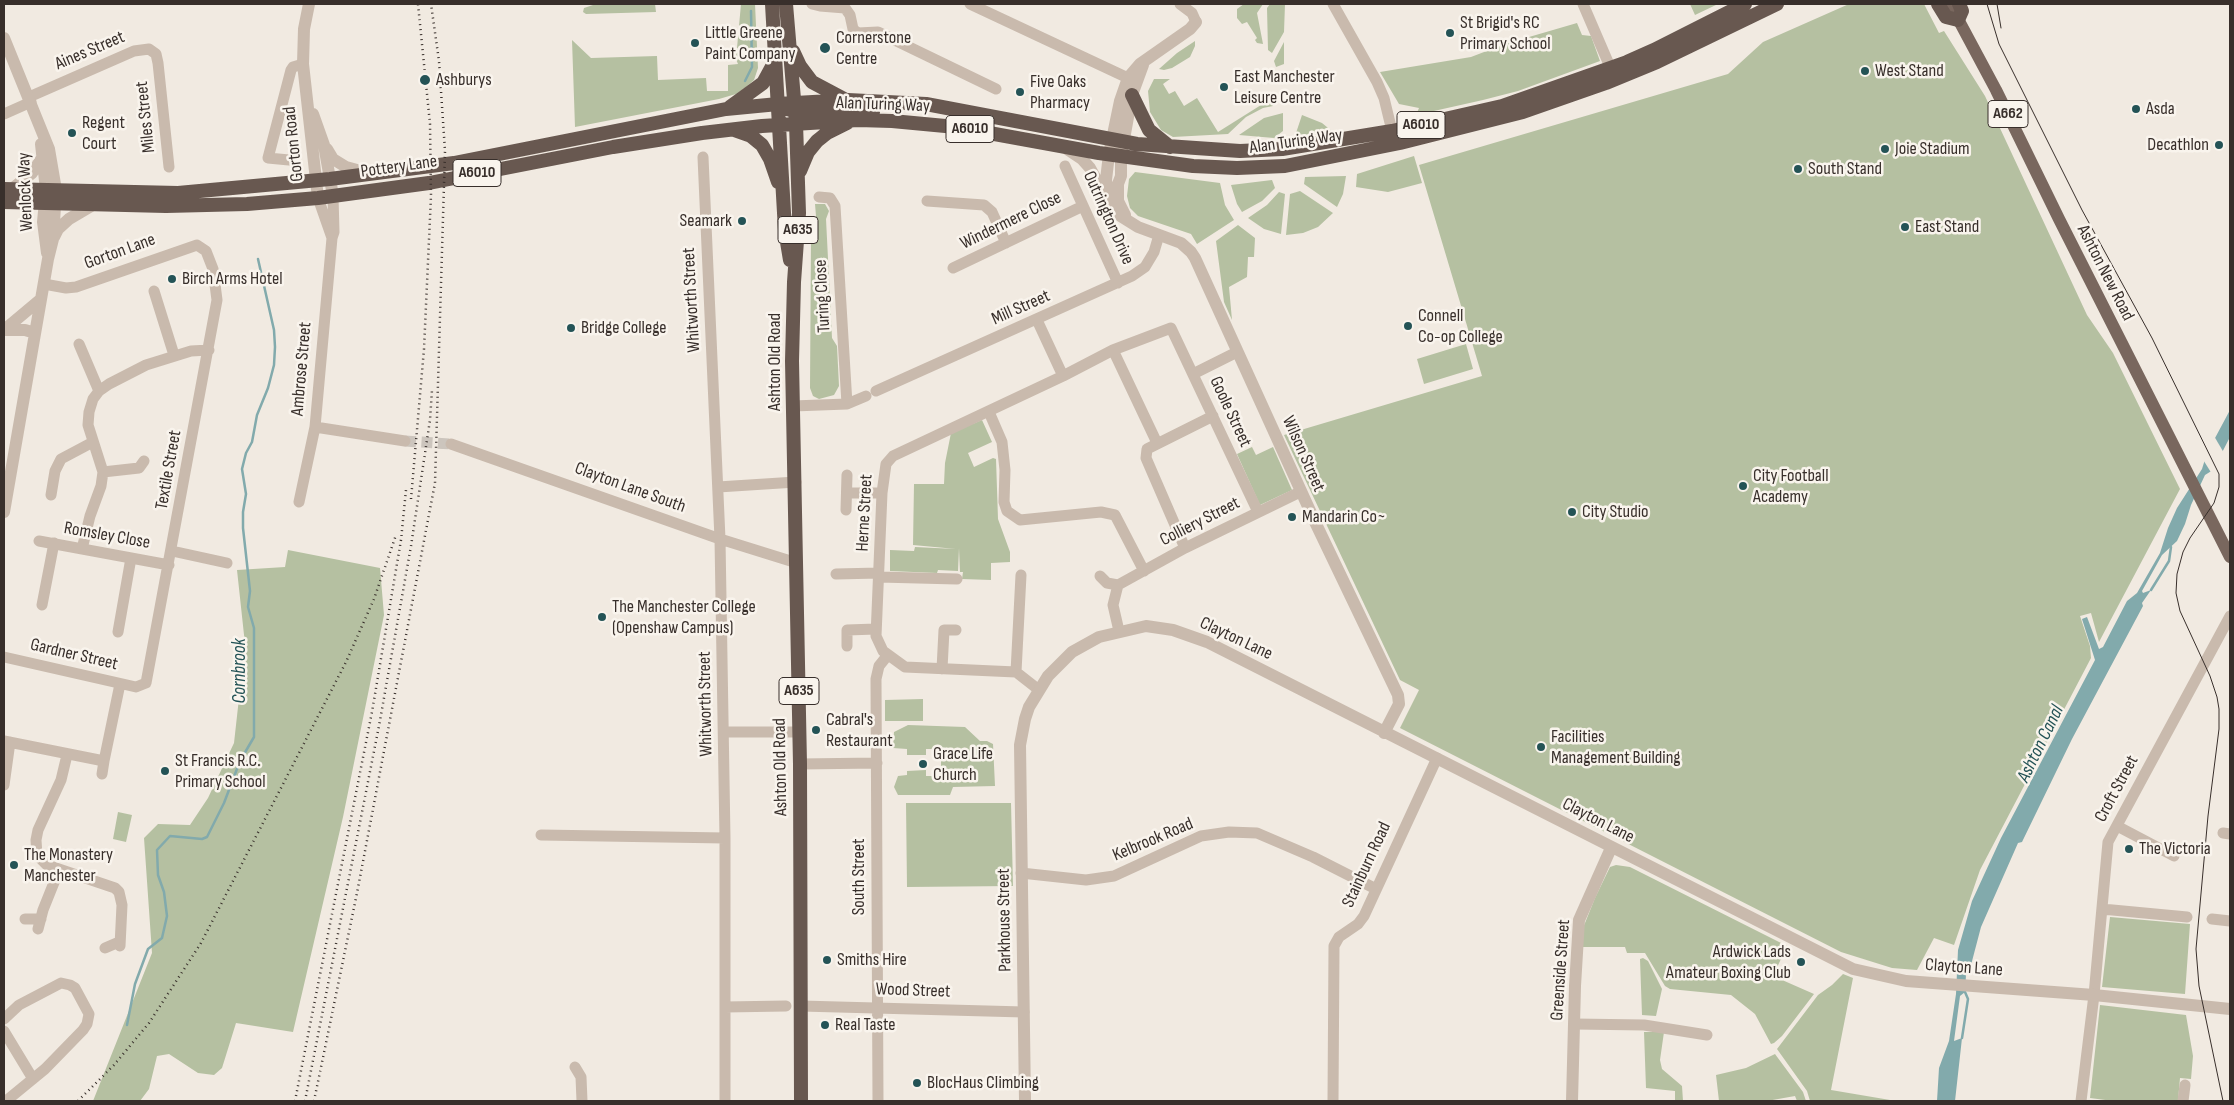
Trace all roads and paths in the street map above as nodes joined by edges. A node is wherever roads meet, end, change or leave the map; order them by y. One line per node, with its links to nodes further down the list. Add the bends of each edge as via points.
1 (309, 4): 21 (street, Gorton Road)
2 (772, 4): 18 (highway, Ashton Old Road / A635)
3 (786, 4): 17 (highway, Ashton Old Road / A635)
4 (812, 4): 26 (street, via 845,8 849,11 853,29 858,32 883,34)
5 (970, 4): 23 (street)
6 (1180, 4): 15 (street, via 1192,13)
7 (1333, 4): 38 (street, via 1377,82)
8 (1583, 4): 22 (street)
9 (1745, 4): 22 (highway, Alan Turing Way / A6010)
10 (1777, 4): 44 (highway, Alan Turing Way / A6010, via 1606,83 1523,112 1400,143 1261,168 1194,166)
11 (1938, 4): 14 (highway, via 1946,17)
12 (1950, 4): 14 (main road, Ashton New Road / A662)
13 (1959, 4): 14 (highway, via 1962,11)
14 (1958, 20): 118 (main road, Ashton New Road / A662)
15 (1196, 22): 19 (street)
16 (4, 38): 28 (street, Wenlock Way)
17 (789, 38): 29 (highway, via 796,59 812,82); 31 (highway, Ashton Old Road / A635)
18 (775, 60): 30 (highway, via 763,82); 33 (highway, Ashton Old Road / A635)
19 (1144, 61): 23 (street); 27 (street)
20 (158, 63): 28 (street, Aines Street, via 156,54 149,48 134,50); 49 (street, Miles Street)
21 (303, 64): 24 (street, Gorton Road); 25 (street, via 293,66)
22 (1611, 69): 38 (highway, Alan Turing Way / A6010, via 1502,106)
23 (1128, 78): 39 (street, via 1120,101)
24 (306, 87): 25 (street); 40 (street, Gorton Road); 53 (street, Gorton Road)
25 (286, 88): 47 (street, via 268,158)
26 (996, 89)
27 (1132, 95): 39 (street); 43 (highway, via 1149,130)
28 (30, 99): 32 (street); 35 (street, Wenlock Way)
29 (848, 100): 31 (highway, Alan Turing Way / A6010); 39 (highway, Alan Turing Way / A6010, via 926,104)
30 (726, 109): 33 (highway, Pottery Lane / A6010); 41 (highway, Pottery Lane / A6010)
31 (795, 113): 33 (highway, Pottery Lane / A6010); 33 (highway, Pottery Lane / A6010); 34 (highway, Alan Turing Way / A6010); 36 (highway, via 878,112 922,116); 51 (highway, Ashton Old Road / A635)
32 (4, 114)
33 (779, 114): 37 (highway, Pottery Lane / A6010); 41 (highway, via 721,119); 59 (highway, Ashton Old Road / A635)
34 (858, 120): 36 (highway, Alan Turing Way / A6010); 51 (highway, via 834,129 817,141 806,156)
35 (40, 124): 46 (street, Wenlock Way); 56 (street, Wenlock Way, via 49,149)
36 (935, 125): 42 (highway, Alan Turing Way / A6010)
37 (729, 129): 55 (highway, Pottery Lane / A6010, via 613,147 429,183); 59 (highway, via 744,132 762,145)
38 (1392, 131): 43 (highway, Alan Turing Way / A6010, via 1282,149)
39 (1118, 140): 43 (highway, Alan Turing Way / A6010); 44 (street)
40 (324, 145): 50 (street, via 333,159 346,167); 52 (street, Gorton Road)
41 (541, 146): 50 (highway, Pottery Lane / A6010, via 454,163)
42 (1062, 146): 44 (highway, Alan Turing Way / A6010); 64 (street, Wilson Street, via 1090,168)
43 (1170, 147)
44 (1115, 155): 64 (street, via 1106,191); 65 (street, via 1121,176 1118,201)
45 (703, 157): 103 (street, Whitworth Street)
46 (42, 158): 54 (street, via 32,173); 56 (street, Wenlock Way)
47 (289, 160)
48 (1066, 166): 63 (street, Outrington Drive)
49 (169, 167)
50 (372, 174): 52 (highway, Pottery Lane / A6010)
51 (798, 178): 73 (highway, Ashton Old Road / A635)
52 (330, 179): 53 (highway, Pottery Lane / A6010); 55 (street, Gorton Road)
53 (315, 181): 56 (highway, Pottery Lane / A6010, via 178,193); 58 (street, Gorton Road)
54 (8, 189): 56 (highway, Pottery Lane / A6010)
55 (333, 196): 58 (highway, Pottery Lane / A6010); 67 (street, Ambrose Street)
56 (51, 197): 61 (highway, Pottery Lane / A6010); 62 (highway, Pottery Lane / A6010); 68 (street, Wenlock Way); 71 (street, Wenlock Way, via 44,222)
57 (819, 197): 90 (street, Turing Close, via 830,198 835,206)
58 (318, 198): 62 (highway, Pottery Lane / A6010, via 238,204); 67 (street, Ambrose Street)
59 (783, 200): 73 (highway, Ashton Old Road / A635)
60 (927, 201): 69 (street, via 984,205 992,212)
61 (4, 202)
62 (91, 206): 68 (street, via 65,222)
63 (1083, 206): 69 (street, Windermere Close); 75 (street, Outrington Drive)
64 (1114, 212): 65 (street, Wilson Street)
65 (1128, 221): 66 (street, Wilson Street)
66 (1159, 235): 75 (street, Mill Street, via 1145,267); 85 (street, Wilson Street, via 1182,243 1191,252)
67 (332, 238): 94 (street, Ambrose Street)
68 (54, 240): 71 (street, Wenlock Way)
69 (1006, 243): 72 (street, Windermere Close)
70 (206, 252): 74 (street, Gorton Lane, via 197,245 191,246 76,287); 83 (street, Textile Street, via 217,293)
71 (48, 259): 74 (street, Wenlock Way)
72 (953, 268)
73 (794, 282): 91 (highway, Ashton Old Road / A635)
74 (44, 284): 77 (street, Wenlock Way)
75 (1118, 284): 78 (street, Mill Street)
76 (154, 291): 86 (street)
77 (41, 299): 80 (street); 81 (street)
78 (1037, 320): 88 (street); 90 (street, Mill Street)
79 (1171, 328): 84 (street, Herne Street); 87 (street, Goole Street)
80 (4, 330): 81 (street)
81 (35, 333): 110 (street)
82 (79, 344): 89 (street)
83 (209, 350): 86 (street); 117 (street, Textile Street)
84 (1113, 350): 88 (street, Herne Street); 97 (street)
85 (1236, 352): 87 (street); 104 (street, Wilson Street)
86 (174, 355): 89 (street, via 123,375)
87 (1193, 374): 93 (street, Goole Street)
88 (1063, 376): 92 (street, Herne Street)
89 (99, 391): 96 (street, via 89,412 88,426)
90 (847, 404): 91 (street)
91 (793, 406): 102 (highway, Ashton Old Road / A635)
92 (989, 412): 106 (street, Herne Street, via 893,456 886,464); 123 (street, via 1002,442 1007,511 1020,520 1109,512 1118,519)
93 (1213, 416): 97 (street); 111 (street, Goole Street)
94 (315, 427): 95 (street); 108 (street, Ambrose Street)
95 (406, 441)
96 (93, 442): 100 (street); 107 (street, via 60,459 54,471)
97 (1158, 443): 115 (street, via 1148,449 1146,458)
98 (451, 444): 112 (street, Clayton Lane South)
99 (142, 468): 100 (street)
100 (103, 472): 116 (street)
101 (848, 475): 105 (street)
102 (796, 482): 103 (street); 121 (highway, Ashton Old Road / A635)
103 (718, 487): 112 (street, Whitworth Street)
104 (1300, 492): 111 (street, Colliery Street); 146 (street, Wilson Street, via 1398,695 1399,704)
105 (847, 493): 106 (street); 109 (street)
106 (882, 493): 125 (street, Herne Street)
107 (51, 495)
108 (298, 502)
109 (846, 510)
110 (4, 512)
111 (1258, 512): 115 (street, Colliery Street)
112 (720, 539): 121 (street, Clayton Lane South); 144 (street, Whitworth Street)
113 (39, 541): 114 (street, Romsley Close)
114 (54, 543): 116 (street, Romsley Close); 130 (street)
115 (1185, 548): 123 (street, Colliery Street)
116 (82, 549): 119 (street, Romsley Close)
117 (172, 551): 120 (street); 122 (street, Textile Street)
118 (2230, 557)
119 (131, 558): 122 (street, Romsley Close); 135 (street)
120 (227, 563)
121 (797, 564): 145 (highway, Ashton Old Road / A635)
122 (169, 565): 142 (street, Textile Street, via 149,677 146,683)
123 (1144, 571): 129 (street, Colliery Street)
124 (836, 574): 125 (street)
125 (879, 575): 128 (street); 132 (street, Herne Street)
126 (1021, 576): 140 (street)
127 (1100, 576): 129 (street)
128 (957, 579)
129 (1118, 585): 134 (street, via 1114,605)
130 (42, 605)
131 (2230, 616): 156 (street, Croft Street)
132 (876, 629): 136 (street, via 847,630); 137 (street, Herne Street, via 879,644)
133 (956, 630): 139 (street, via 944,630)
134 (1119, 631): 143 (street, Clayton Lane, via 1099,637 1072,652); 146 (street, Clayton Lane, via 1146,626 1173,630 1207,642)
135 (118, 632)
136 (847, 646)
137 (888, 656): 139 (street, via 905,667); 152 (street, South Street, via 876,671)
138 (4, 657): 141 (street, Gardner Street)
139 (942, 669): 140 (street)
140 (1016, 672): 143 (street)
141 (120, 684): 142 (street, Gardner Street); 151 (street)
142 (136, 687)
143 (1039, 690): 147 (street, Clayton Lane, via 1025,719)
144 (724, 732): 145 (street); 158 (street, Whitworth Street)
145 (799, 732): 153 (highway, Ashton Old Road / A635)
146 (1384, 733): 150 (street, Clayton Lane)
147 (1021, 737): 162 (street, Parkhouse Street)
148 (7, 742): 149 (street); 155 (street)
149 (67, 755): 151 (street); 161 (street, via 51,813 36,840 41,861)
150 (1437, 758): 159 (street, Clayton Lane); 163 (street, Stainburn Road)
151 (104, 761): 154 (street)
152 (876, 763): 153 (street); 174 (street, South Street)
153 (800, 764): 172 (highway, Ashton Old Road / A635)
154 (102, 774)
155 (4, 785)
156 (2117, 826): 160 (street); 164 (street, Croft Street, via 2107,847)
157 (541, 835): 158 (street)
158 (725, 838): 173 (street, Whitworth Street)
159 (1612, 848): 170 (street, Clayton Lane, via 1853,969 1906,981); 178 (street, Greenside Street, via 1579,920)
160 (2174, 856)
161 (59, 870): 166 (street, via 40,924); 169 (street, via 119,892 122,905 120,944)
162 (1021, 873): 163 (street, Kelbrook Road, via 1086,880 1114,876 1201,836 1257,833); 176 (street, Parkhouse Street)
163 (1376, 889): 190 (street, Stainburn Road, via 1364,916 1339,937 1334,946)
164 (2102, 909): 165 (street); 170 (street, Croft Street)
165 (2187, 917)
166 (25, 919)
167 (2212, 919): 168 (street)
168 (2230, 921)
169 (105, 948)
170 (2094, 995): 175 (street, Clayton Lane); 192 (street, Croft Street)
171 (786, 1006): 173 (street)
172 (801, 1006): 174 (street, Wood Street); 187 (highway, Ashton Old Road / A635)
173 (725, 1007): 186 (street, Whitworth Street)
174 (877, 1007): 176 (street, Wood Street); 188 (street, South Street)
175 (2230, 1009)
176 (1024, 1012): 189 (street, Parkhouse Street)
177 (4, 1019): 182 (street, via 19,1006 61,983 74,988 88,1010 89,1019 83,1030)
178 (1575, 1024): 180 (street, via 1644,1025); 191 (street, Greenside Street)
179 (4, 1031): 182 (street)
180 (1706, 1035)
181 (578, 1072): 185 (street)
182 (34, 1078): 184 (street)
183 (2185, 1085): 193 (street)
184 (6, 1101)
185 (582, 1101)
186 (725, 1101)
187 (801, 1101)
188 (878, 1101)
189 (1025, 1101)
190 (1333, 1101)
191 (1572, 1101)
192 (2081, 1101)
193 (2183, 1101)

